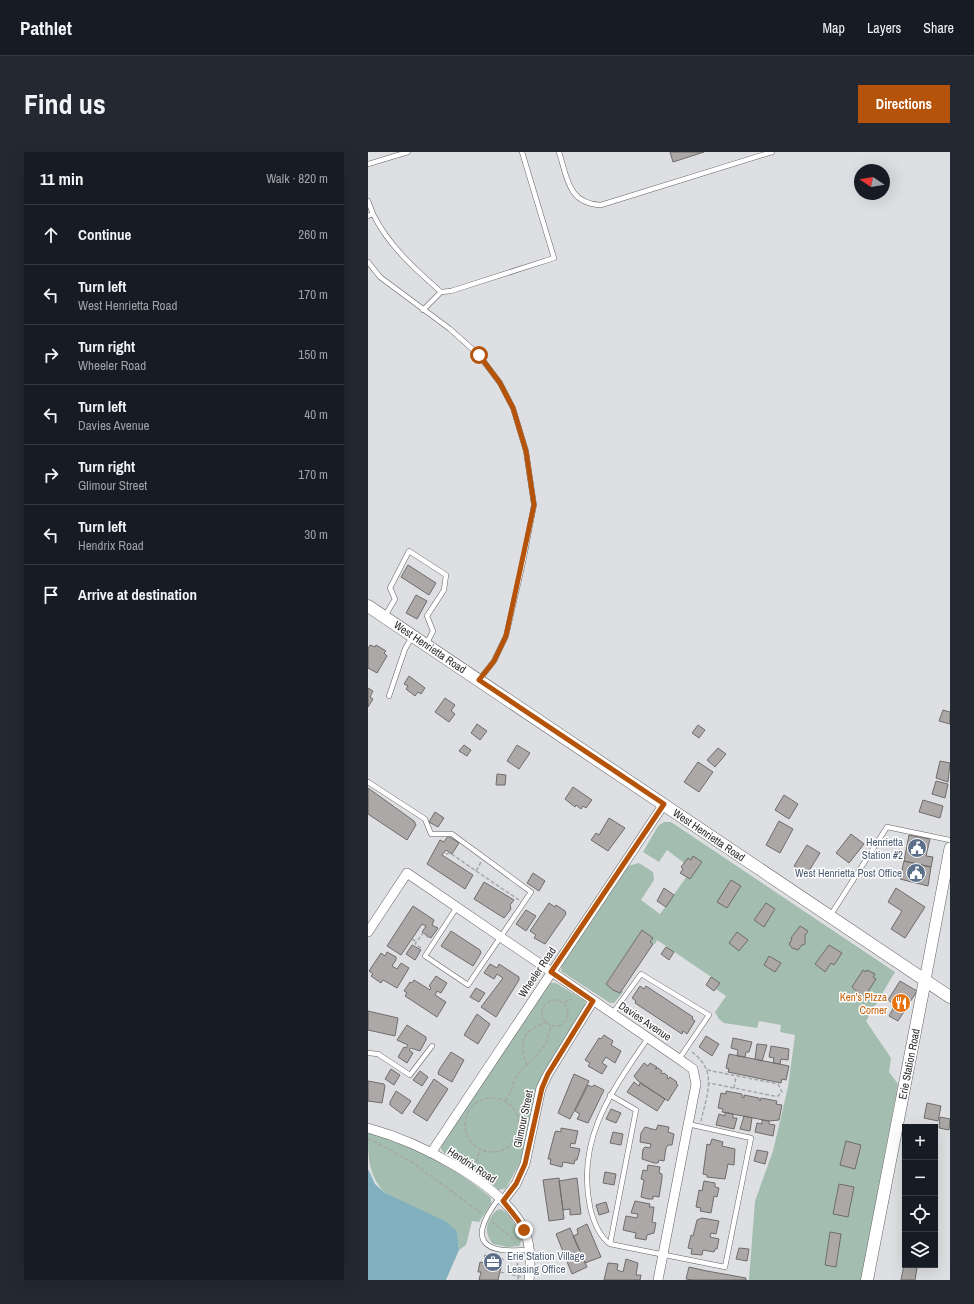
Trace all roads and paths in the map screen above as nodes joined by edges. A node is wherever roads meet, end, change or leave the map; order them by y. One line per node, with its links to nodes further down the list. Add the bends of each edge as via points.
1 (408, 152): 5 (lane)
2 (522, 152): 9 (lane, via 554,258)
3 (559, 152): 4 (lane, via 574,195 585,202 601,205)
4 (772, 152)
5 (368, 164)
6 (368, 201): 7 (lane)
7 (370, 215): 9 (lane, via 402,255)
8 (368, 262): 10 (lane, via 380,277)
9 (441, 292): 10 (lane)
10 (422, 310): 15 (lane, via 450,329 479,355 500,383 513,408 526,451 534,505 523,562 506,636 494,661)
11 (368, 606): 12 (main road, West Henrietta Road)
12 (385, 617): 13 (main road, West Henrietta Road); 14 (lane, via 395,599 390,588 409,551 446,576 444,590 427,616 434,631)
13 (412, 635): 14 (main road, West Henrietta Road); 16 (lane)
14 (426, 645): 15 (main road, West Henrietta Road)
15 (479, 680): 18 (main road, West Henrietta Road)
16 (389, 696)
17 (368, 782): 22 (lane, via 425,819 431,834 452,834)
18 (664, 804): 27 (main road, West Henrietta Road); 34 (street, Wheeler Road)
19 (950, 840): 27 (lane, via 887,827)
20 (950, 848): 24 (street, Erie Station Road)
21 (446, 854): 23 (path, via 450,853)
22 (484, 858): 23 (path); 25 (lane, via 531,892)
23 (476, 871): 25 (path)
24 (948, 871): 35 (street, Erie Station Road)
25 (523, 902): 29 (lane)
26 (457, 908): 28 (street, Davies Avenue, via 407,873); 29 (street, Davies Avenue); 29 (lane, via 425,956 468,985)
27 (830, 916): 35 (main road, West Henrietta Road)
28 (368, 932)
29 (500, 936): 34 (street, Davies Avenue)
30 (428, 938): 32 (path, via 422,933)
31 (412, 939): 32 (path)
32 (417, 942): 33 (path, via 415,944)
33 (421, 948)
34 (551, 972): 38 (street, Davies Avenue); 58 (street, Wheeler Road)
35 (925, 980): 36 (main road, West Henrietta Road); 71 (main road, Erie Station Road)
36 (950, 996)
37 (572, 999): 39 (path)
38 (593, 1001): 40 (street, Davies Avenue); 60 (street, Glimour Street, via 548,1074 542,1088 525,1164 516,1184)
39 (564, 1002): 41 (path, via 556,999 547,1002 542,1010); 42 (path, via 568,1010 567,1019 560,1025)
40 (612, 1014): 43 (street, Davies Avenue); 46 (lane, via 641,974 709,1015)
41 (547, 1022): 42 (path); 47 (path, via 533,1028 523,1038 522,1051)
42 (551, 1025): 47 (path, via 542,1049)
43 (648, 1038): 46 (street, Davies Avenue); 52 (lane)
44 (432, 1046): 45 (lane, via 410,1075 378,1054)
45 (368, 1053)
46 (679, 1059): 54 (street, Davies Avenue, via 692,1069 696,1077)
47 (526, 1066): 53 (path, via 514,1080)
48 (707, 1070): 49 (path)
49 (736, 1076): 51 (path); 51 (path, via 778,1084 782,1092 774,1096)
50 (709, 1083): 51 (path)
51 (734, 1088)
52 (610, 1095): 62 (lane, via 592,1136 587,1174 594,1221); 62 (lane, via 636,1110)
53 (505, 1102): 57 (path, via 518,1117 516,1138 501,1151 494,1153); 57 (path, via 484,1099 471,1107 467,1113 464,1128 466,1135 474,1147)
54 (688, 1124): 65 (street, Davies Avenue); 65 (lane, via 751,1138 725,1267)
55 (368, 1128): 58 (street, Hendrix Road, via 400,1138)
56 (368, 1139): 61 (path, via 386,1146 412,1162)
57 (480, 1150): 59 (path, via 476,1163)
58 (431, 1153): 60 (street, Hendrix Road, via 474,1178)
59 (468, 1167)
60 (501, 1200): 61 (lane); 64 (street, Hendrix Road, via 524,1230)
61 (486, 1217): 63 (path, via 511,1237); 63 (lane, via 482,1231 483,1238 488,1244 502,1250)
62 (610, 1244): 65 (lane)
63 (516, 1250): 64 (lane); 67 (path)
64 (530, 1250): 68 (street, Hendrix Road)
65 (663, 1255): 70 (street, Davies Avenue)
66 (500, 1272): 67 (path)
67 (518, 1276): 68 (path); 69 (path)
68 (529, 1279)
69 (518, 1280)
70 (658, 1280)
71 (867, 1280)

